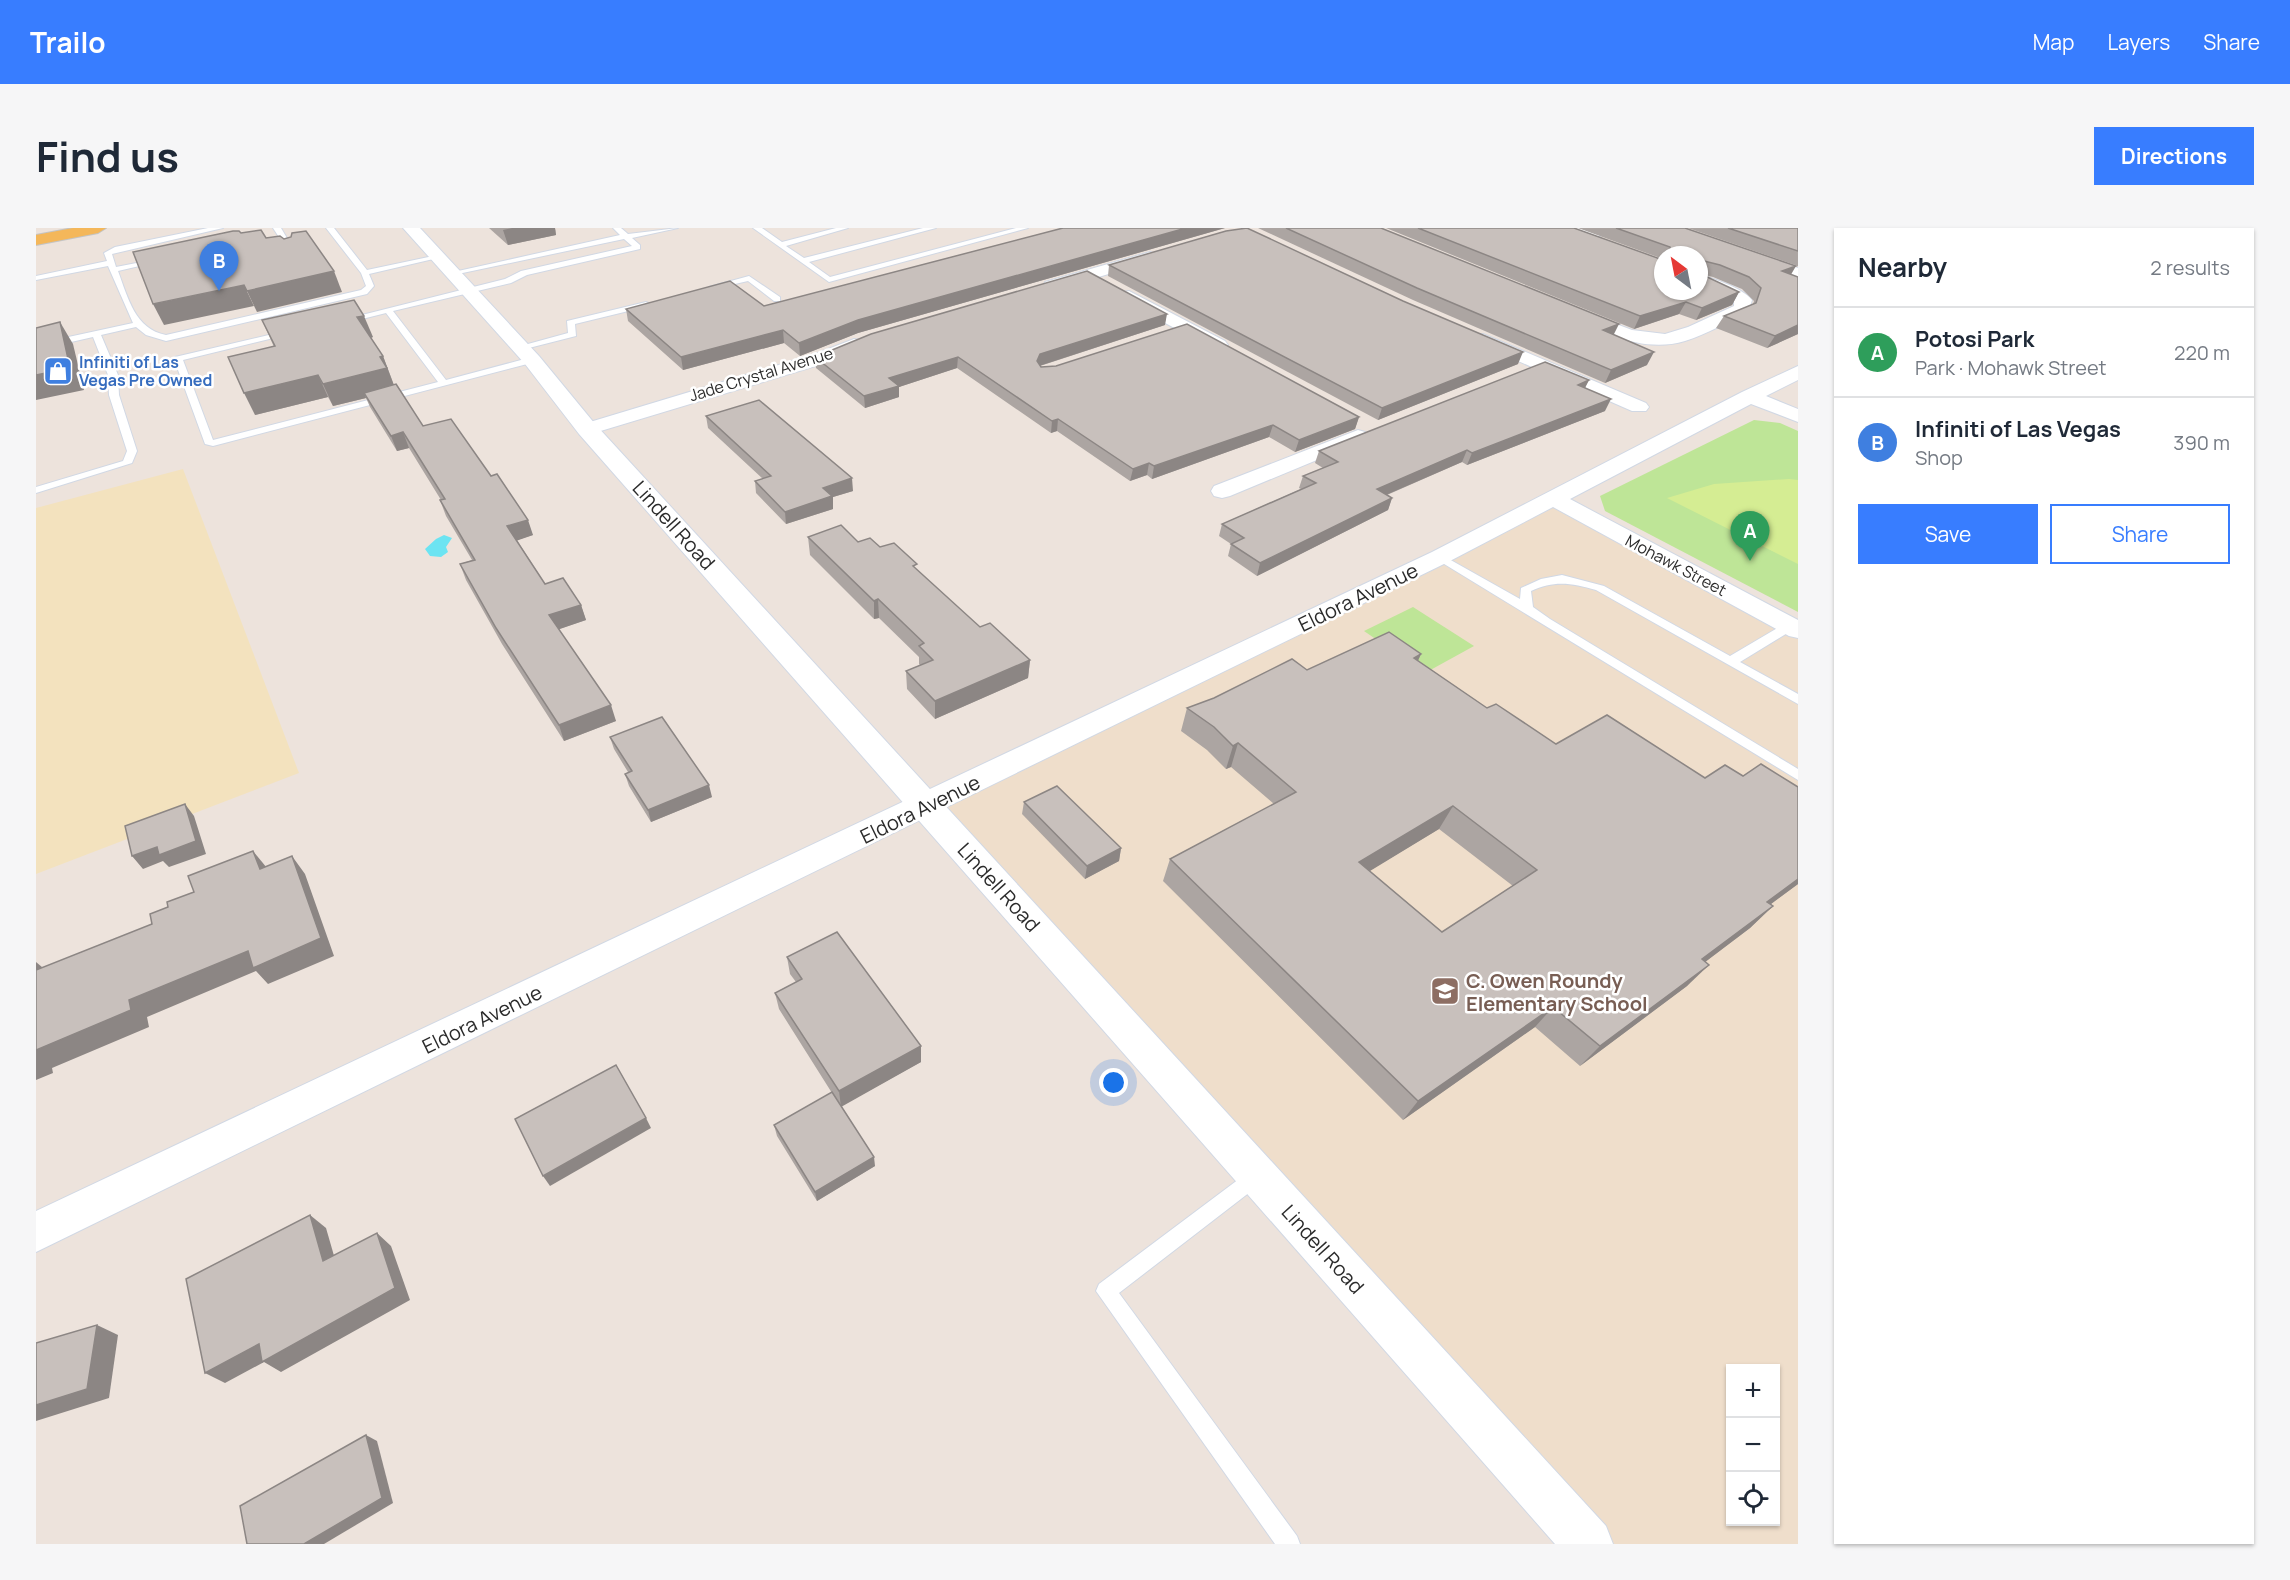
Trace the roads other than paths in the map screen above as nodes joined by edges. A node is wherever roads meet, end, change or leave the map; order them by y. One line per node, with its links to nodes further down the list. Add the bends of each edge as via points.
1 (98, 228): 17 (main road)
2 (219, 228): 26 (lane, via 118,249 108,253)
3 (277, 228): 14 (lane)
4 (330, 228): 27 (lane)
5 (413, 228): 23 (street, Lindell Road)
6 (617, 228): 15 (lane)
7 (674, 228): 15 (lane)
8 (757, 228): 18 (lane)
9 (844, 228): 18 (lane)
10 (932, 228): 25 (lane)
11 (1024, 228): 25 (lane, via 829,280)
12 (1609, 228): 13 (street, via 1590,234)
13 (1566, 230): 19 (street)
14 (283, 236): 16 (lane); 22 (lane)
15 (626, 236): 28 (lane); 34 (lane, via 637,247 524,273)
16 (272, 238)
17 (36, 240)
18 (780, 244): 25 (lane)
19 (1602, 245)
20 (1732, 251): 29 (street)
21 (1165, 253): 30 (street)
22 (295, 255)
23 (438, 257): 27 (lane); 28 (street, Lindell Road)
24 (170, 259): 26 (lane)
25 (803, 261)
26 (112, 267): 31 (lane); 41 (lane)
27 (365, 273): 41 (lane, via 370,286 346,298 165,338 151,336)
28 (453, 273): 34 (street, Lindell Road)
29 (1798, 274)
30 (1090, 275): 35 (street); 42 (street)
31 (36, 278)
32 (1708, 284): 38 (street, via 1743,300 1742,309 1677,337 1630,336)
33 (704, 290): 36 (lane, via 749,278)
34 (469, 291): 39 (lane); 49 (street, Lindell Road)
35 (1034, 291)
36 (777, 299)
37 (659, 301): 49 (lane, via 570,324 573,334)
38 (1564, 309)
39 (388, 310): 40 (lane); 54 (lane)
40 (341, 321)
41 (138, 324): 45 (lane)
42 (1186, 327): 46 (street); 50 (street)
43 (1465, 331): 51 (street)
44 (294, 332): 54 (lane, via 178,359 210,444)
45 (96, 333): 48 (lane); 60 (lane, via 113,375 114,395 132,451 127,463)
46 (1165, 334)
47 (865, 339): 59 (street, Jade Crystal Avenue, via 822,358)
48 (36, 347)
49 (526, 354): 54 (lane); 59 (street, Lindell Road)
50 (1239, 356)
51 (1540, 364): 53 (street); 56 (street)
52 (1798, 372): 55 (street, Eldora Avenue)
53 (1518, 373)
54 (444, 383)
55 (1749, 396): 57 (street); 62 (street, Eldora Avenue)
56 (1638, 407)
57 (1798, 416)
58 (1355, 418): 61 (street, via 1376,429)
59 (587, 429): 69 (street, Lindell Road)
60 (36, 490)
61 (1222, 491)
62 (1554, 500): 63 (street, Eldora Avenue); 65 (street, Mohawk Street)
63 (1440, 557): 64 (lane); 69 (street, Eldora Avenue)
64 (1527, 608): 66 (lane, via 1525,590 1543,580 1570,578 1600,588); 68 (lane)
65 (1794, 628): 66 (lane)
66 (1730, 662): 67 (lane)
67 (1798, 700)
68 (1798, 775)
69 (927, 806): 70 (street, Lindell Road); 71 (street, Eldora Avenue)
70 (1257, 1176): 72 (lane, via 1106,1291); 73 (street, Lindell Road)
71 (36, 1232)
72 (1289, 1544)
73 (1588, 1544)

